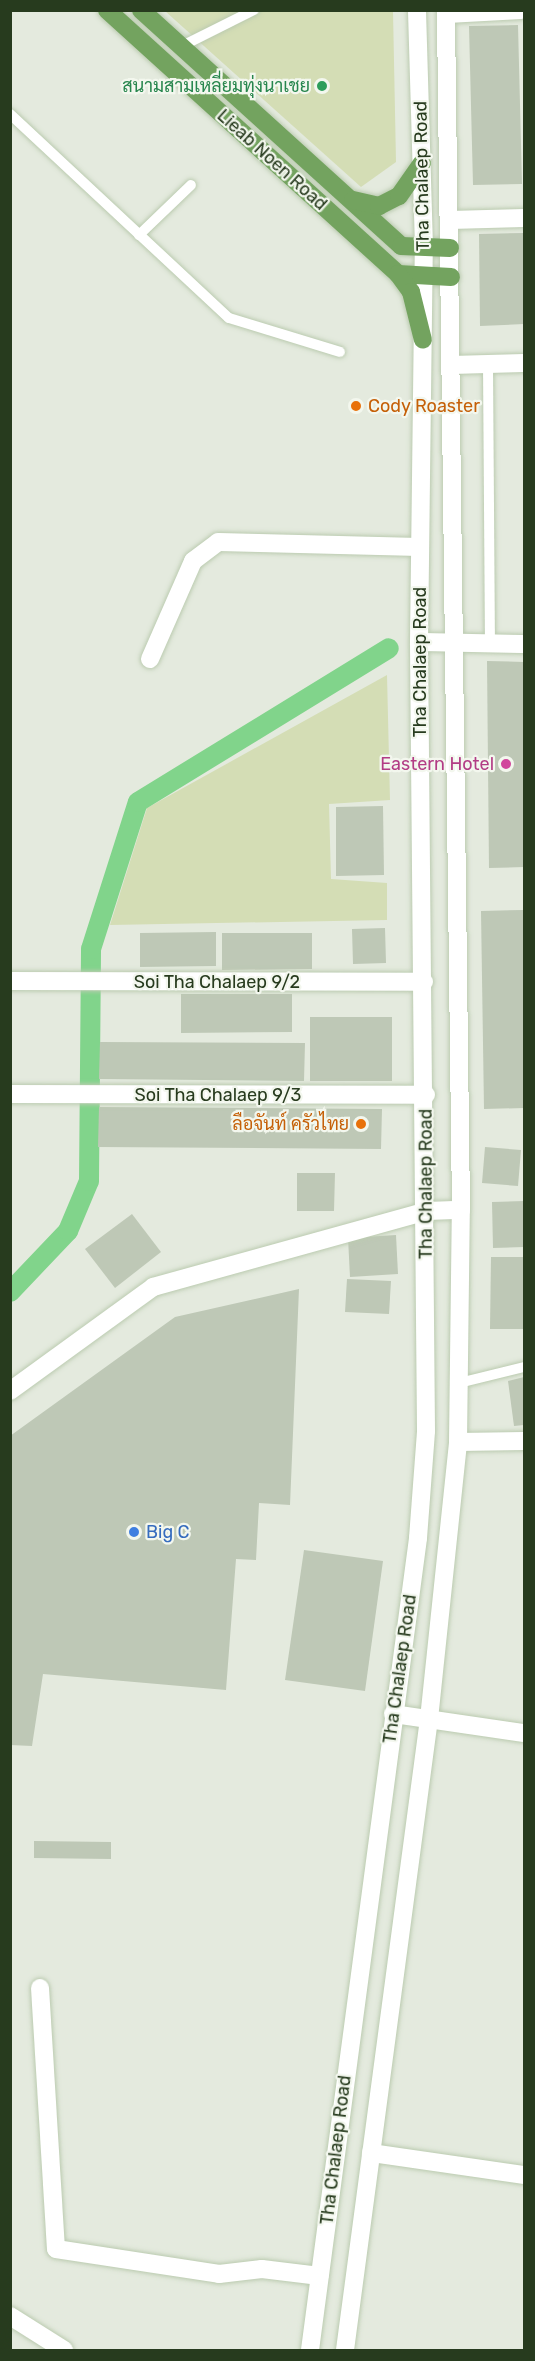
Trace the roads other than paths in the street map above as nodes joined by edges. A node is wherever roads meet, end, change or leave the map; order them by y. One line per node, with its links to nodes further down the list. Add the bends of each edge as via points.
1 (107, 10): 17 (main road, Lieab Noen Road)
2 (141, 10): 7 (main road, Lieab Noen Road)
3 (254, 10): 7 (lane)
4 (417, 10): 9 (main road, Tha Chalaep Road)
5 (521, 10): 6 (main road)
6 (447, 12): 13 (main road, Tha Chalaep Road)
7 (180, 47): 11 (main road, Lieab Noen Road)
8 (10, 114): 14 (lane)
9 (422, 163): 11 (main road, via 410,185 379,206); 15 (main road, Tha Chalaep Road)
10 (191, 185): 14 (lane)
11 (349, 198): 15 (main road, Lieab Noen Road, via 401,246)
12 (525, 218): 13 (main road)
13 (450, 220): 16 (main road, Tha Chalaep Road)
14 (139, 235): 21 (lane, via 229,318)
15 (424, 247): 16 (main road, Lieab Noen Road); 18 (main road, Tha Chalaep Road)
16 (450, 248): 19 (main road, Tha Chalaep Road)
17 (398, 274): 18 (main road); 20 (main road, Lieab Noen Road, via 411,292)
18 (424, 276): 19 (main road); 20 (main road, Tha Chalaep Road)
19 (451, 277): 24 (main road, Tha Chalaep Road)
20 (423, 340): 25 (main road, Tha Chalaep Road)
21 (340, 352)
22 (525, 363): 23 (main road)
23 (488, 364): 24 (main road); 28 (lane)
24 (451, 365): 27 (main road, Tha Chalaep Road)
25 (420, 547): 26 (main road, Tha Chalaep Road); 30 (main road, via 218,542 194,561)
26 (419, 642): 27 (main road); 32 (main road, Tha Chalaep Road)
27 (453, 642): 28 (main road); 36 (main road, Tha Chalaep Road)
28 (490, 643): 29 (main road)
29 (525, 644)
30 (150, 659)
31 (10, 981): 32 (main road, Soi Tha Chalaep 9/2)
32 (424, 982): 34 (main road, Tha Chalaep Road)
33 (10, 1094): 34 (main road, Soi Tha Chalaep 9/3)
34 (426, 1095): 35 (main road, Tha Chalaep Road)
35 (427, 1210): 36 (main road); 39 (main road, via 153,1287); 42 (main road, Tha Chalaep Road, via 426,1431 418,1538)
36 (461, 1210): 38 (main road, Tha Chalaep Road)
37 (525, 1367): 38 (lane)
38 (459, 1383): 41 (main road, Tha Chalaep Road)
39 (10, 1391)
40 (525, 1441): 41 (main road)
41 (458, 1442): 43 (main road, Tha Chalaep Road)
42 (393, 1714): 43 (main road); 48 (main road, Tha Chalaep Road)
43 (429, 1719): 44 (main road); 46 (main road, Tha Chalaep Road)
44 (525, 1733)
45 (40, 1988): 48 (main road, via 56,2249 219,2274 262,2268)
46 (371, 2153): 47 (main road); 52 (main road, Tha Chalaep Road)
47 (525, 2175)
48 (320, 2276): 51 (main road, Tha Chalaep Road)
49 (10, 2316): 50 (main road)
50 (64, 2350)
51 (310, 2350)
52 (345, 2350)

